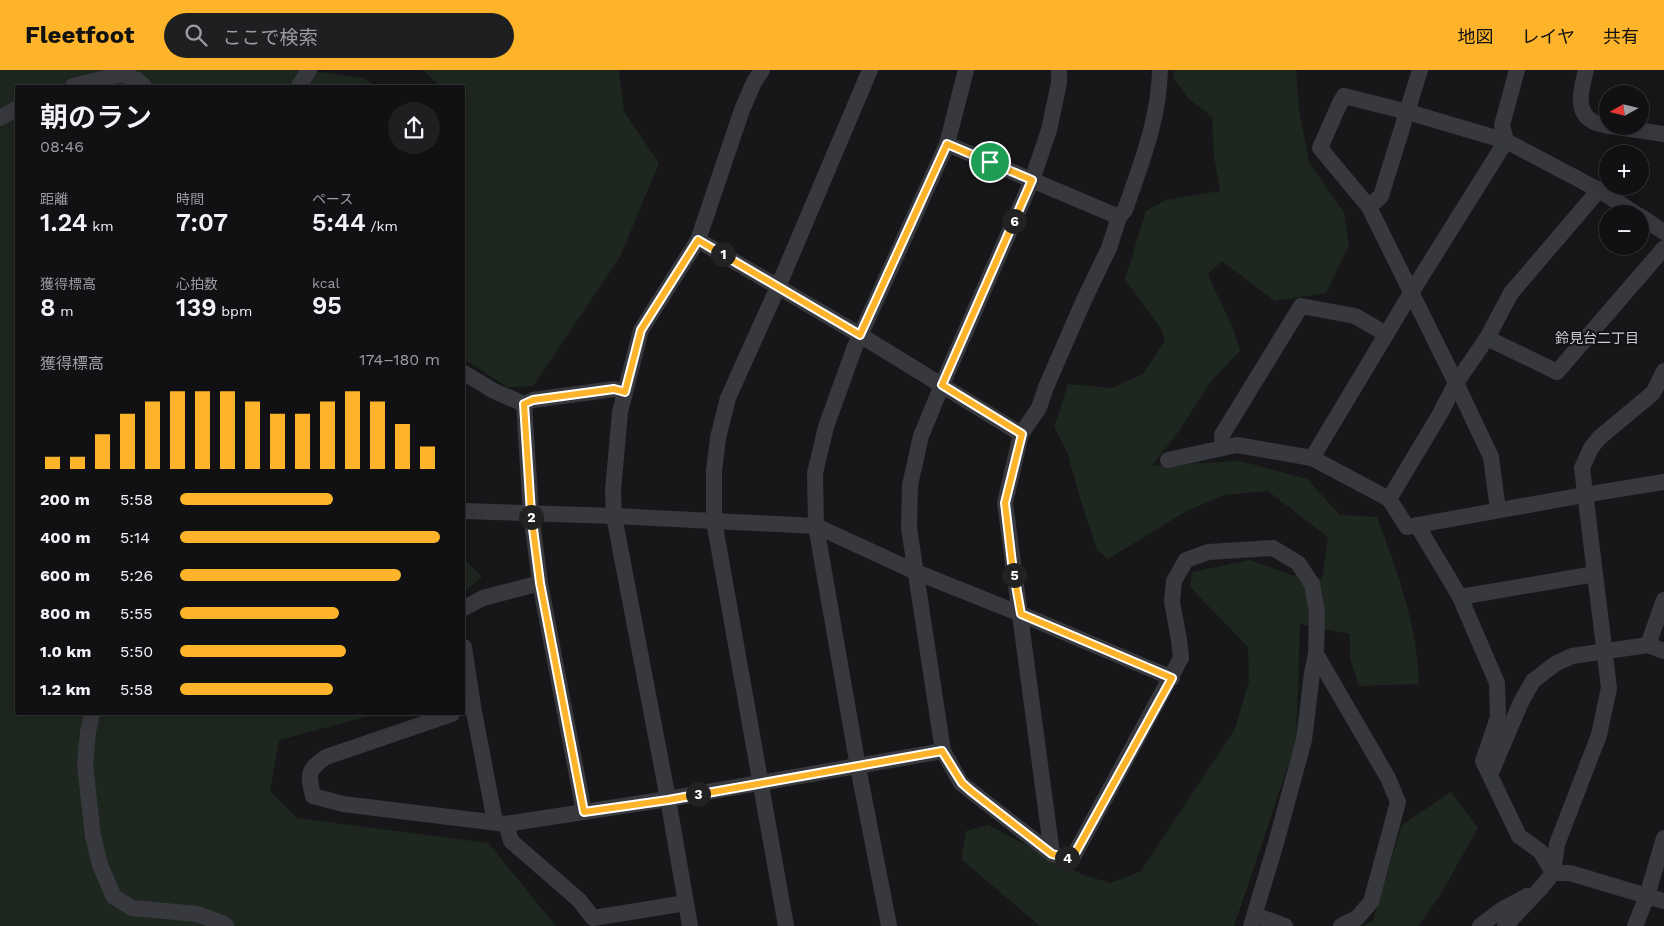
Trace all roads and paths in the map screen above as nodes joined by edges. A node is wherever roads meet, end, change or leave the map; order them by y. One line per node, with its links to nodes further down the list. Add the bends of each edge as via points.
1 (309, 70): 12 (street)
2 (762, 70): 29 (street, via 742,110)
3 (870, 70): 31 (street)
4 (966, 70): 20 (street)
5 (1059, 70): 21 (street, via 1049,130)
6 (1160, 70): 26 (street, via 1151,130 1125,210)
7 (1420, 70): 14 (street)
8 (1517, 70): 19 (street, via 1502,125)
9 (1586, 70): 16 (street, via 1580,95 1583,113)
10 (77, 85): 11 (street, via 122,74)
11 (143, 85)
12 (300, 85)
13 (15, 110): 15 (street)
14 (1408, 112): 19 (street); 25 (street, via 1381,196); 25 (street, via 1344,96 1320,148)
15 (0, 118)
16 (1599, 124)
17 (1649, 130): 18 (street)
18 (1663, 131)
19 (1506, 141): 22 (street); 32 (street)
20 (947, 144): 21 (street); 34 (street)
21 (1032, 180): 26 (street); 39 (street)
22 (1599, 190): 35 (street, via 1511,293)
23 (1607, 195): 24 (street)
24 (1622, 205)
25 (1369, 207): 32 (street)
26 (1119, 217): 42 (street, via 1109,248 1039,408)
27 (1649, 222): 28 (street)
28 (1664, 232)
29 (698, 240): 31 (street); 40 (street, via 641,330)
30 (1664, 248): 35 (street, via 1557,372)
31 (778, 287): 34 (street); 53 (street, via 728,398 714,471)
32 (1411, 293): 33 (street); 38 (street)
33 (1386, 334): 43 (street, via 1355,316 1301,306 1222,435); 44 (street)
34 (860, 335): 39 (street); 55 (street, via 826,427 815,473)
35 (1487, 338): 38 (street)
36 (1664, 371): 47 (street, via 1653,393 1591,448 1582,468)
37 (465, 374): 41 (street)
38 (1456, 383): 48 (street); 49 (street, via 1490,457)
39 (942, 385): 42 (street); 56 (street, via 921,436 910,485 910,528)
40 (625, 392): 41 (street, via 614,389); 52 (street, via 620,412)
41 (524, 404): 51 (street)
42 (1022, 434): 62 (street, via 1005,503)
43 (1222, 448): 44 (street, via 1237,445); 45 (street)
44 (1312, 458): 48 (street)
45 (1168, 460)
46 (1664, 482): 47 (street)
47 (1584, 494): 49 (street); 57 (street)
48 (1389, 499): 54 (street, via 1407,526)
49 (1498, 510): 54 (street)
50 (465, 511): 51 (street)
51 (531, 513): 52 (street); 58 (street)
52 (614, 516): 53 (street); 76 (street)
53 (714, 521): 55 (street); 75 (street)
54 (1417, 525): 59 (street)
55 (816, 526): 56 (street); 73 (street)
56 (916, 572): 62 (street); 72 (street)
57 (1595, 574): 59 (street); 64 (street)
58 (540, 583): 61 (street, via 483,598); 77 (street)
59 (1460, 598): 74 (street, via 1497,683 1498,717 1483,761)
60 (1664, 600): 63 (street)
61 (465, 607)
62 (1021, 614): 68 (street); 80 (street)
63 (1648, 645): 64 (street); 65 (street)
64 (1605, 651): 74 (street, via 1572,656 1533,681); 81 (street, via 1608,688 1599,735 1557,844)
65 (1664, 651)
66 (1316, 654): 68 (street, via 1317,612 1312,584 1298,563 1273,548 1208,552 1186,560 1174,581 1172,602 1181,658); 86 (street, via 1304,740); 92 (street, via 1388,778 1398,802 1371,902 1357,918)
67 (465, 662): 69 (street)
68 (1172, 678): 80 (street, via 1072,859)
69 (468, 708): 78 (street)
70 (92, 715): 87 (street, via 84,765 93,836 100,865 114,897 132,908 197,914)
71 (449, 715): 78 (street, via 326,757 314,765 309,776 313,796 343,804)
72 (942, 751): 73 (street); 80 (street, via 962,783)
73 (858, 767): 75 (street); 90 (street)
74 (1490, 775): 81 (street, via 1519,836 1541,852)
75 (761, 784): 76 (street); 89 (street)
76 (668, 800): 77 (street); 85 (street)
77 (584, 812): 78 (street)
78 (501, 823): 85 (street, via 511,841 579,900 594,918)
79 (1664, 838): 83 (street)
80 (1052, 854)
81 (1553, 873): 82 (street); 83 (street, via 1570,873)
82 (1540, 889): 93 (street, via 1501,910); 94 (street)
83 (1647, 896): 84 (street); 95 (street)
84 (1664, 901)
85 (686, 903): 88 (street)
86 (1253, 920): 91 (street)
87 (226, 926)
88 (690, 926)
89 (786, 926)
90 (889, 926)
91 (1285, 926)
92 (1340, 926)
93 (1480, 926)
94 (1505, 926)
95 (1635, 926)

